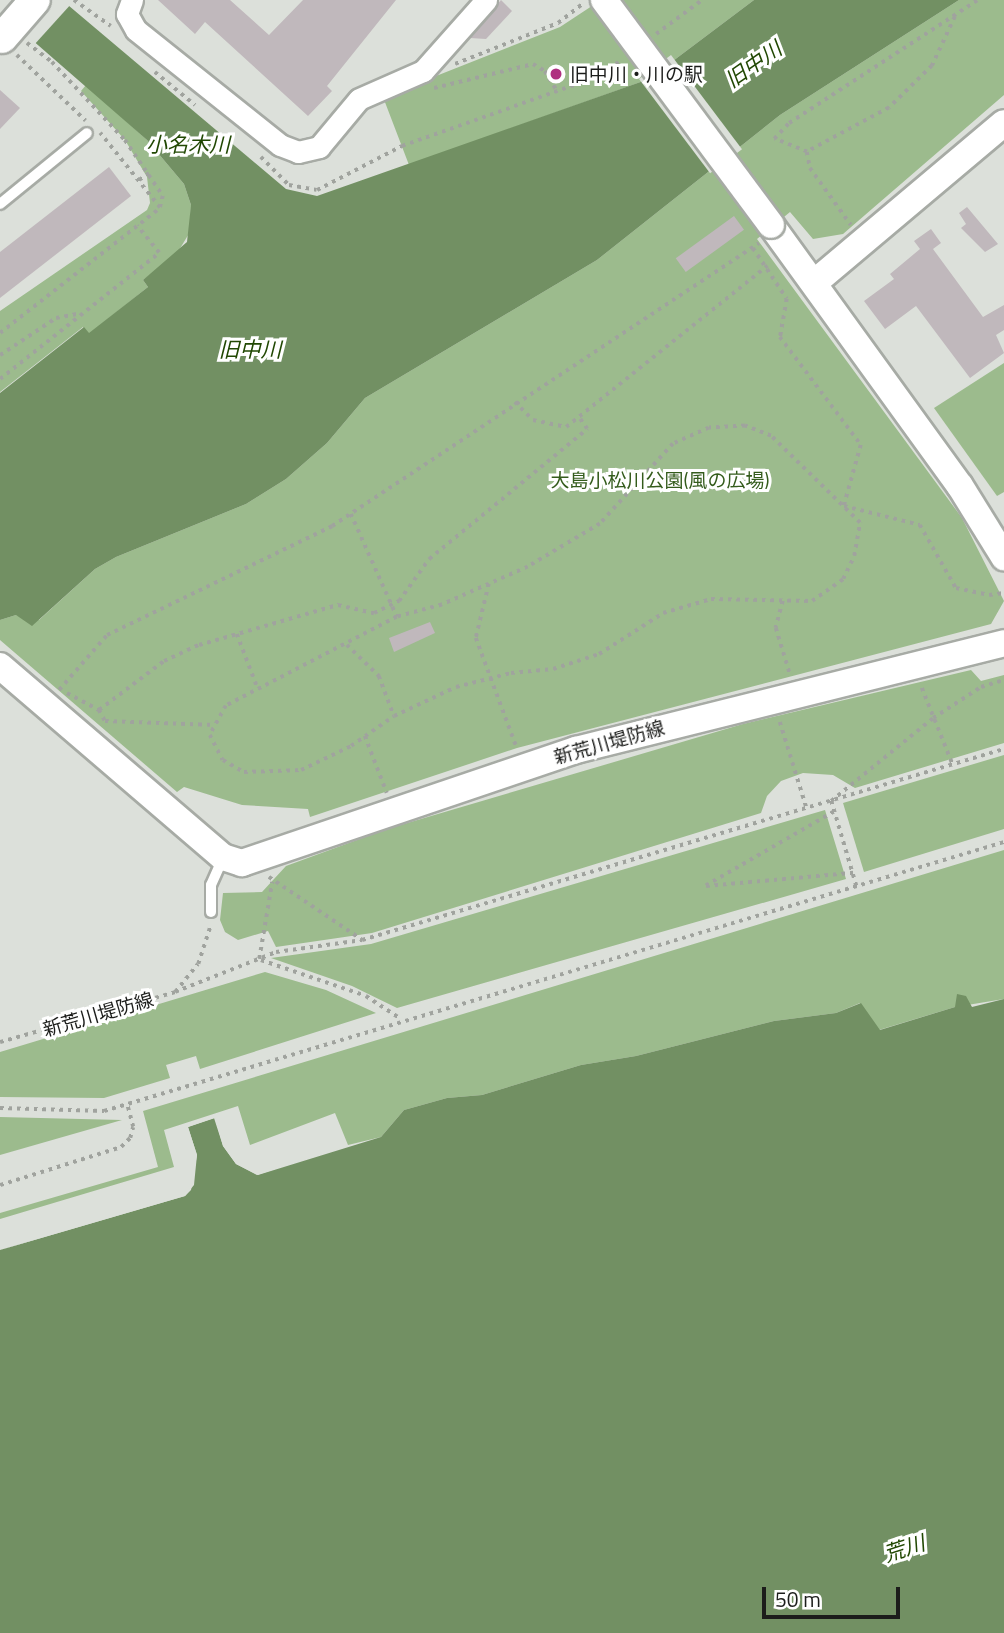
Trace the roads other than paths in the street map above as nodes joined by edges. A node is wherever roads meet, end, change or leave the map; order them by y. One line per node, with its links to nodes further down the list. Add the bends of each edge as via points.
1 (35, 0): 5 (main road, bridge)
2 (131, 0): 3 (street, via 127,14 136,30 280,145 298,152 319,146 359,99 422,81)
3 (486, 0)
4 (604, 0): 9 (street, bridge, via 768,232)
5 (12, 43)
6 (1004, 123): 9 (street)
7 (87, 132): 8 (lane)
8 (0, 204)
9 (814, 283): 10 (street, via 967,495)
10 (1004, 557)
11 (1004, 643): 13 (street, 新荒川堤防線, via 589,746 392,809 256,862 236,863)
12 (0, 666): 13 (street, via 47,700)
13 (223, 857): 14 (lane, via 211,885)
14 (211, 912)

